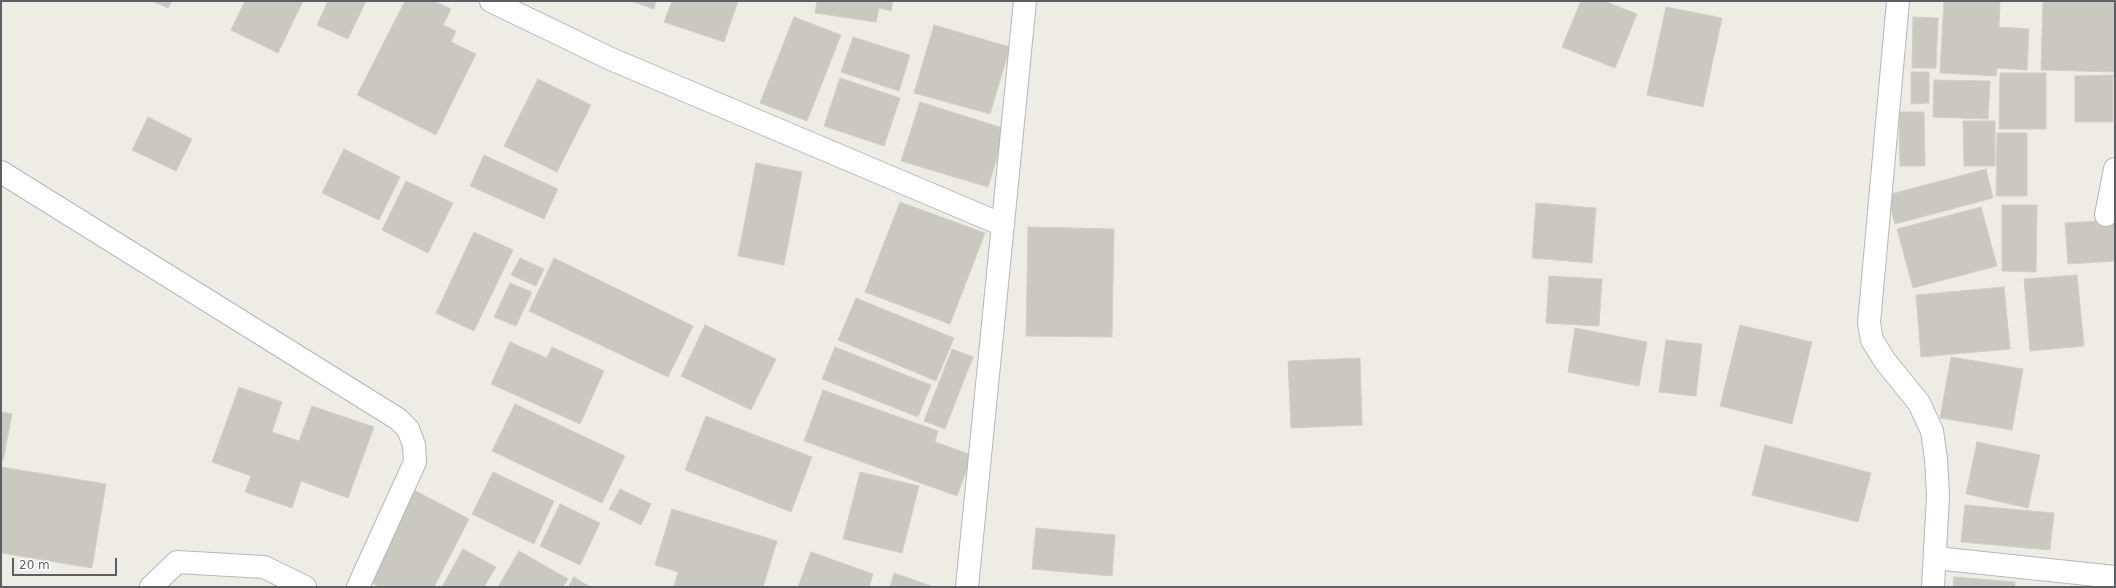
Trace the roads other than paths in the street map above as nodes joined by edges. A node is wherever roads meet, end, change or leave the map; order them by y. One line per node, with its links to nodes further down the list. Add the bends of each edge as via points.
1 (491, 1): 7 (street, via 611,59)
2 (1026, 1): 7 (street)
3 (1898, 1): 8 (street, via 1869,323 1872,340 1918,403 1932,431 1938,496)
4 (2115, 169): 6 (street)
5 (1, 172): 12 (street, via 398,419 408,429 414,445 415,462)
6 (2106, 215)
7 (1003, 225): 13 (street)
8 (1936, 558): 9 (street); 14 (street)
9 (2115, 577)
10 (151, 587): 11 (street, via 177,562 264,567)
11 (305, 587)
12 (358, 587)
13 (967, 587)
14 (1933, 587)

